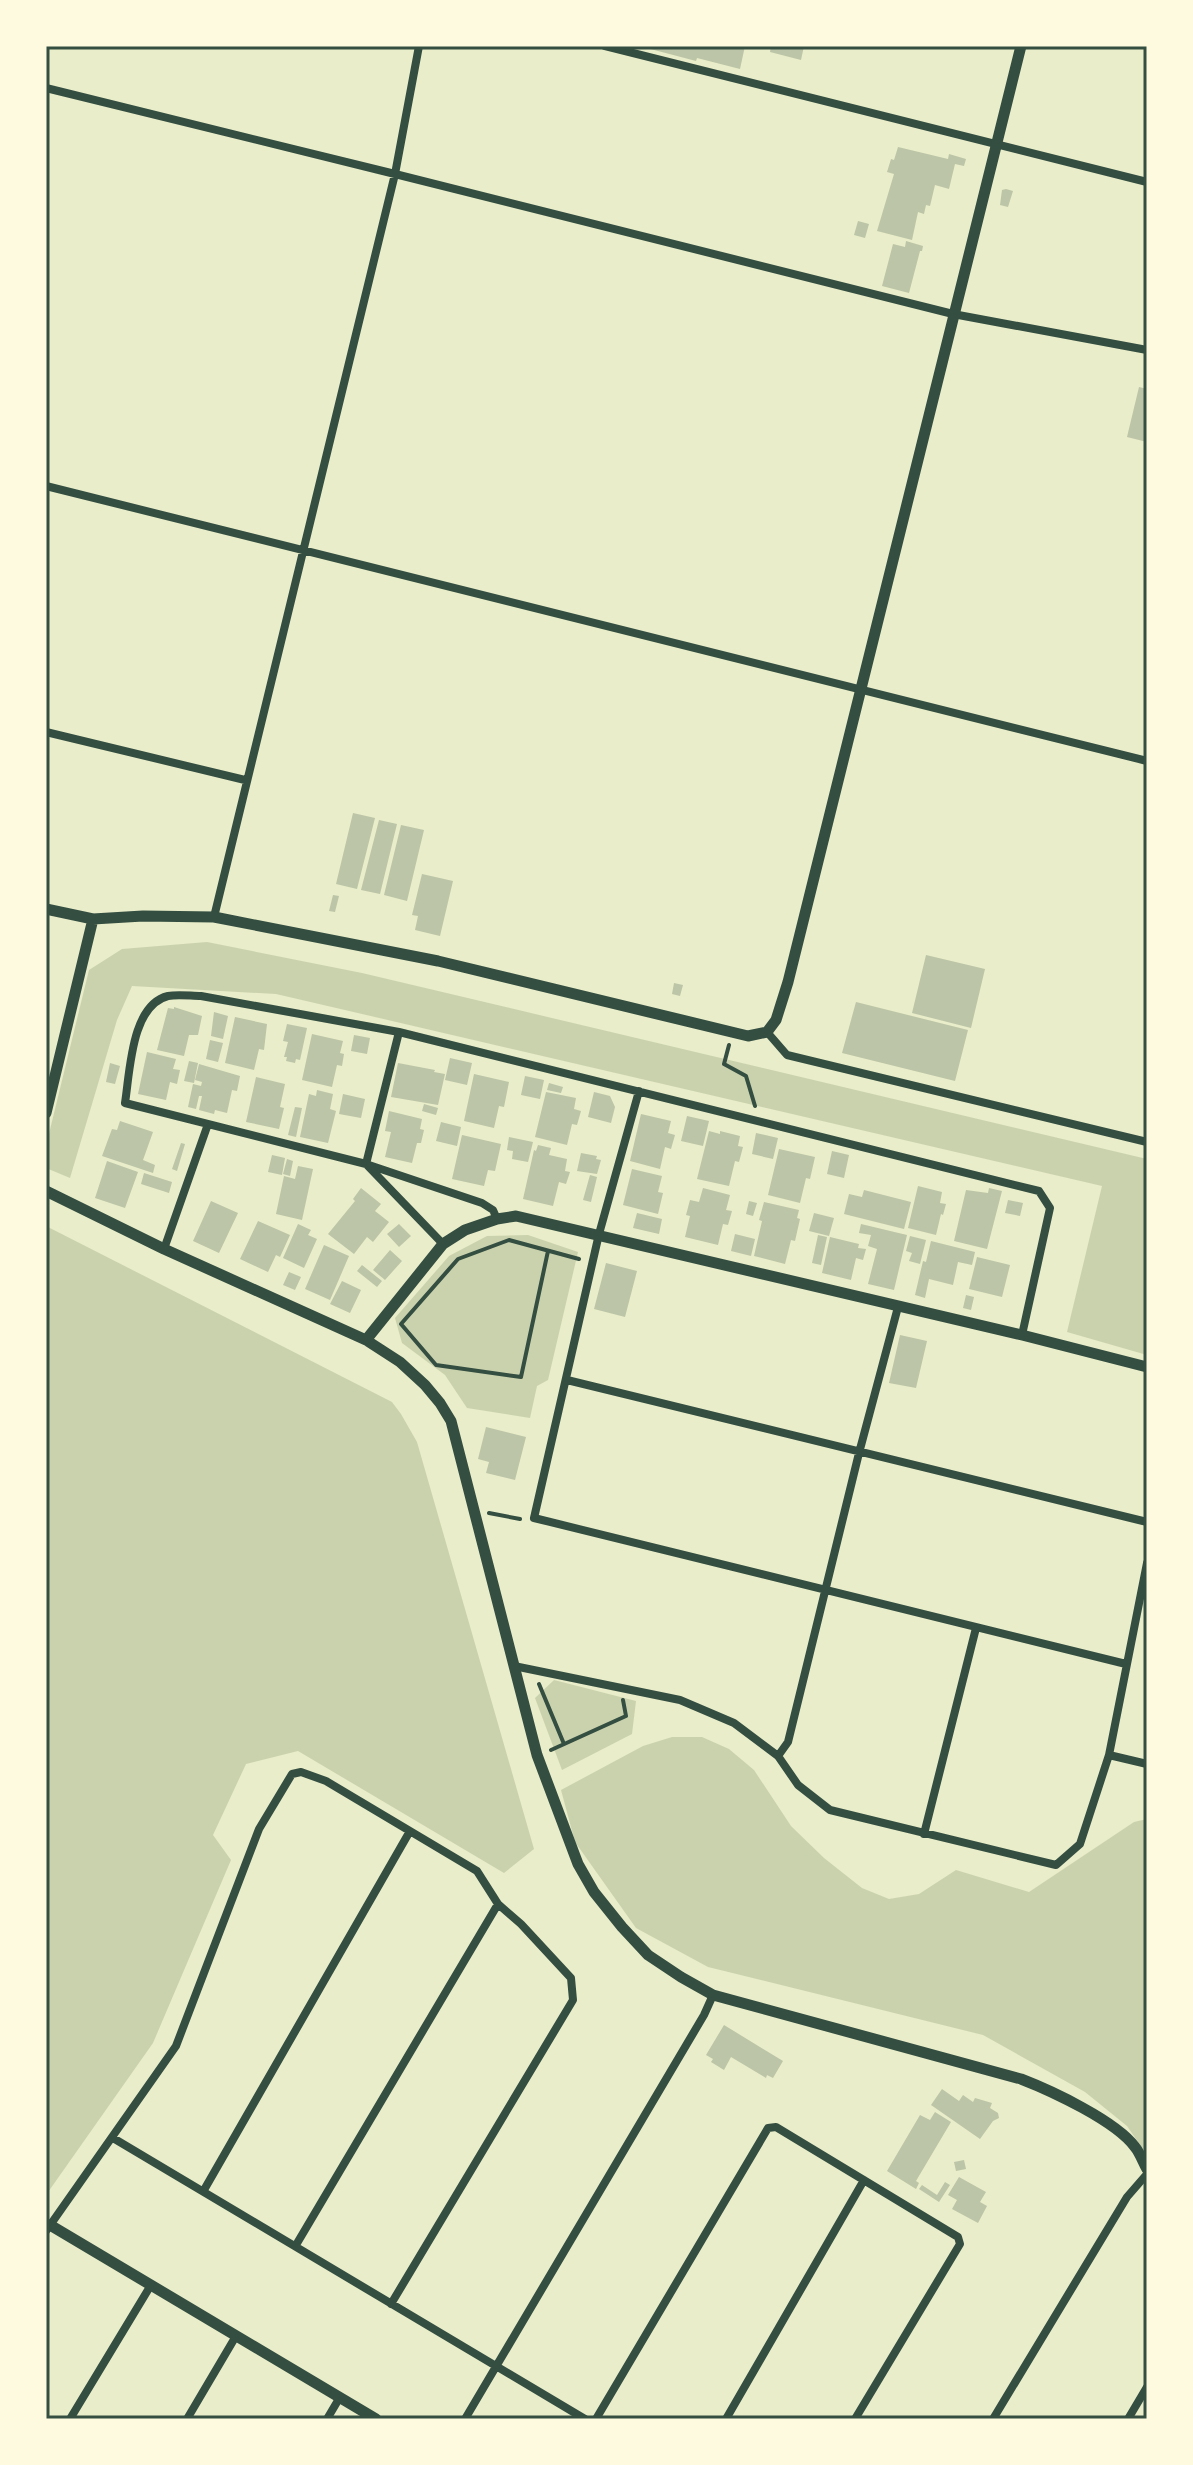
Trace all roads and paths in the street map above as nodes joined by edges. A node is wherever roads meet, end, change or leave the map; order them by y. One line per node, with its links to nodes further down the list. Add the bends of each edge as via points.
1 (419, 46): 6 (street)
2 (605, 46): 5 (street)
3 (1021, 46): 5 (street)
4 (46, 88): 6 (street)
5 (996, 144): 7 (street); 8 (street)
6 (395, 174): 8 (street); 11 (street)
7 (1147, 182)
8 (953, 314): 9 (street); 12 (street)
9 (1147, 350)
10 (46, 486): 11 (street)
11 (302, 548): 12 (street); 15 (street)
12 (861, 691): 14 (street); 20 (street, via 788,982)
13 (46, 732): 15 (street)
14 (1147, 761)
15 (245, 780): 17 (street)
16 (46, 909): 18 (street)
17 (214, 917): 18 (street); 20 (street, via 438,961 748,1036)
18 (93, 919): 23 (street)
19 (399, 1032): 22 (street); 25 (street, via 201,996 168,996 151,1006 138,1026 125,1103); 27 (street)
20 (767, 1032): 26 (street, via 787,1055)
21 (729, 1046): 24 (path, via 724,1064 746,1076)
22 (639, 1091): 24 (street); 30 (street)
23 (46, 1113)
24 (756, 1120): 36 (street, via 1039,1191 1050,1208)
25 (208, 1124): 27 (street); 32 (street)
26 (1147, 1142)
27 (366, 1164): 29 (street, via 482,1203); 31 (street)
28 (46, 1191): 32 (street)
29 (497, 1219): 30 (street, via 516,1216); 31 (street)
30 (599, 1234): 34 (street); 35 (street)
31 (443, 1244): 37 (street)
32 (164, 1249): 37 (street)
33 (548, 1251): 33 (path, via 509,1240 458,1259 401,1324 436,1365 521,1377); 34 (path)
34 (592, 1263): 39 (street)
35 (898, 1307): 36 (street); 40 (street)
36 (1022, 1335): 38 (street)
37 (366, 1340): 48 (street, via 425,1385 451,1421)
38 (1147, 1367)
39 (567, 1380): 40 (street); 42 (street)
40 (859, 1453): 43 (street); 45 (street)
41 (489, 1513): 42 (path)
42 (534, 1518): 45 (street)
43 (1147, 1522)
44 (1147, 1563): 47 (street)
45 (824, 1591): 46 (street); 56 (street, via 788,1742)
46 (976, 1628): 47 (street); 59 (street)
47 (1126, 1664): 55 (street)
48 (514, 1666): 50 (street); 56 (street, via 680,1700 734,1723)
49 (539, 1684): 50 (path); 51 (path); 53 (path)
50 (521, 1685): 54 (street)
51 (552, 1685)
52 (621, 1691): 53 (path, via 626,1716)
53 (564, 1744): 54 (path)
54 (537, 1755): 61 (street, via 578,1864 594,1892 648,1955)
55 (1109, 1755): 57 (street); 59 (street, via 1080,1844 1056,1865)
56 (778, 1756): 59 (street, via 798,1785 830,1810)
57 (1147, 1764)
58 (410, 1831): 60 (street, via 477,1871); 62 (street, via 326,1781 292,1774 259,1829 176,2046); 65 (street)
59 (924, 1834)
60 (498, 1904): 67 (street); 69 (street, via 571,1978 573,2000)
61 (713, 1995): 63 (street, via 1054,2092 1134,2145); 71 (street)
62 (113, 2138): 65 (street); 66 (street)
63 (1147, 2171): 83 (street)
64 (864, 2180): 80 (street, via 776,2127 768,2128); 81 (street); 82 (street, via 958,2237 960,2244)
65 (204, 2190): 67 (street)
66 (48, 2228): 68 (street)
67 (296, 2245): 69 (street)
68 (151, 2285): 70 (street); 74 (street)
69 (391, 2304): 71 (street)
70 (236, 2336): 73 (street); 75 (street)
71 (496, 2367): 78 (street); 79 (street)
72 (1147, 2387): 84 (street)
73 (340, 2397): 76 (street); 77 (street)
74 (70, 2419)
75 (187, 2419)
76 (327, 2419)
77 (376, 2419)
78 (465, 2419)
79 (585, 2419)
80 (596, 2419)
81 (726, 2419)
82 (855, 2419)
83 (993, 2419)
84 (1128, 2419)

